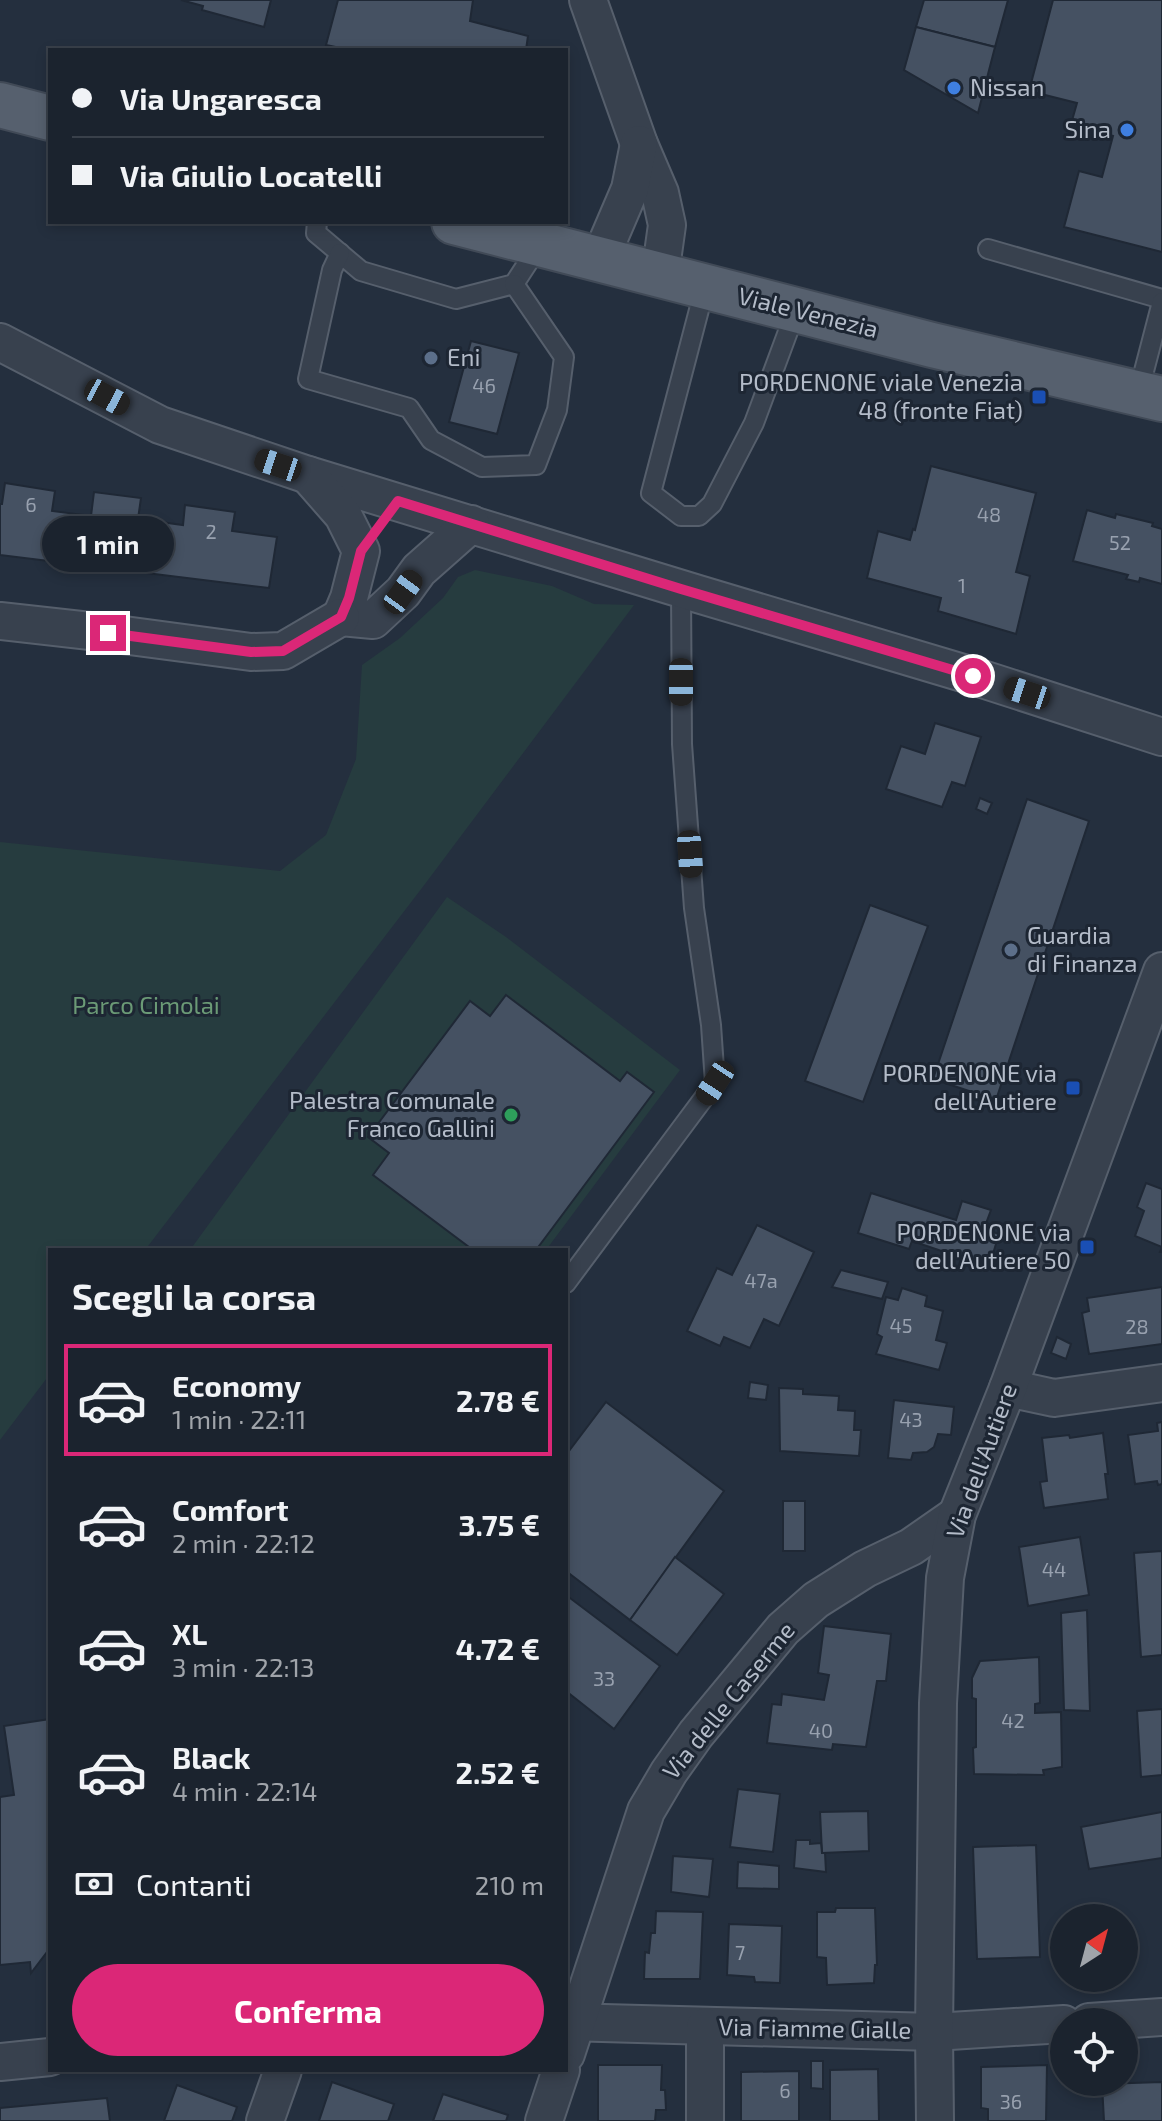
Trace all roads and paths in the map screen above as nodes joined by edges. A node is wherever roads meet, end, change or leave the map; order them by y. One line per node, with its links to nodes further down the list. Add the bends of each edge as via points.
1 (588, 0): 4 (street)
2 (0, 105): 3 (main road)
3 (48, 117)
4 (639, 144): 10 (street, via 630,189); 11 (street, via 667,225)
5 (317, 224): 9 (lane, via 316,233)
6 (462, 224): 7 (main road, Viale Venezia)
7 (540, 244): 10 (main road, Viale Venezia); 12 (lane)
8 (988, 249): 14 (lane)
9 (340, 253): 12 (lane, via 361,271 456,299); 12 (lane, via 308,379 409,408 431,440 482,467 536,465 557,410 564,357)
10 (600, 259): 11 (main road, Viale Venezia)
11 (660, 275): 13 (main road, Viale Venezia)
12 (514, 284)
13 (705, 287): 15 (main road, Viale Venezia); 15 (lane, via 651,493 681,516 699,516 712,504 754,423)
14 (1162, 300): 17 (lane)
15 (796, 310): 17 (main road, Viale Venezia)
16 (0, 342): 18 (street, via 160,425)
17 (1150, 396)
18 (308, 475): 19 (street); 21 (street, via 343,515)
19 (410, 505): 20 (street); 21 (street); 22 (street)
20 (471, 524): 22 (street); 23 (street)
21 (361, 551): 24 (street)
22 (419, 570): 24 (street, via 373,620)
23 (681, 589): 26 (street); 28 (lane, via 682,744 715,1083)
24 (341, 617): 25 (street, via 283,651 251,652)
25 (0, 621)
26 (1162, 737)
27 (1162, 971): 30 (street, Via dell'Autiere)
28 (568, 1280)
29 (1162, 1383): 30 (street, via 1054,1398)
30 (1008, 1388): 31 (street, Via dell'Autiere)
31 (957, 1515): 36 (street, Via delle Caserme, via 816,1600 783,1629 696,1734 646,1811); 37 (street, Via dell'Autiere, via 945,1578 938,1703)
32 (1162, 2017): 33 (street)
33 (1138, 2019)
34 (1050, 2025): 37 (street, Via Fiamme Gialle)
35 (705, 2027): 36 (street, Via Fiamme Gialle); 37 (street, Via Fiamme Gialle); 44 (street)
36 (569, 2032)
37 (934, 2032): 45 (street, Via dell'Autiere)
38 (48, 2057): 39 (street)
39 (0, 2062)
40 (282, 2072): 42 (street)
41 (560, 2072): 43 (street)
42 (265, 2121)
43 (544, 2121)
44 (705, 2121)
45 (935, 2121)

